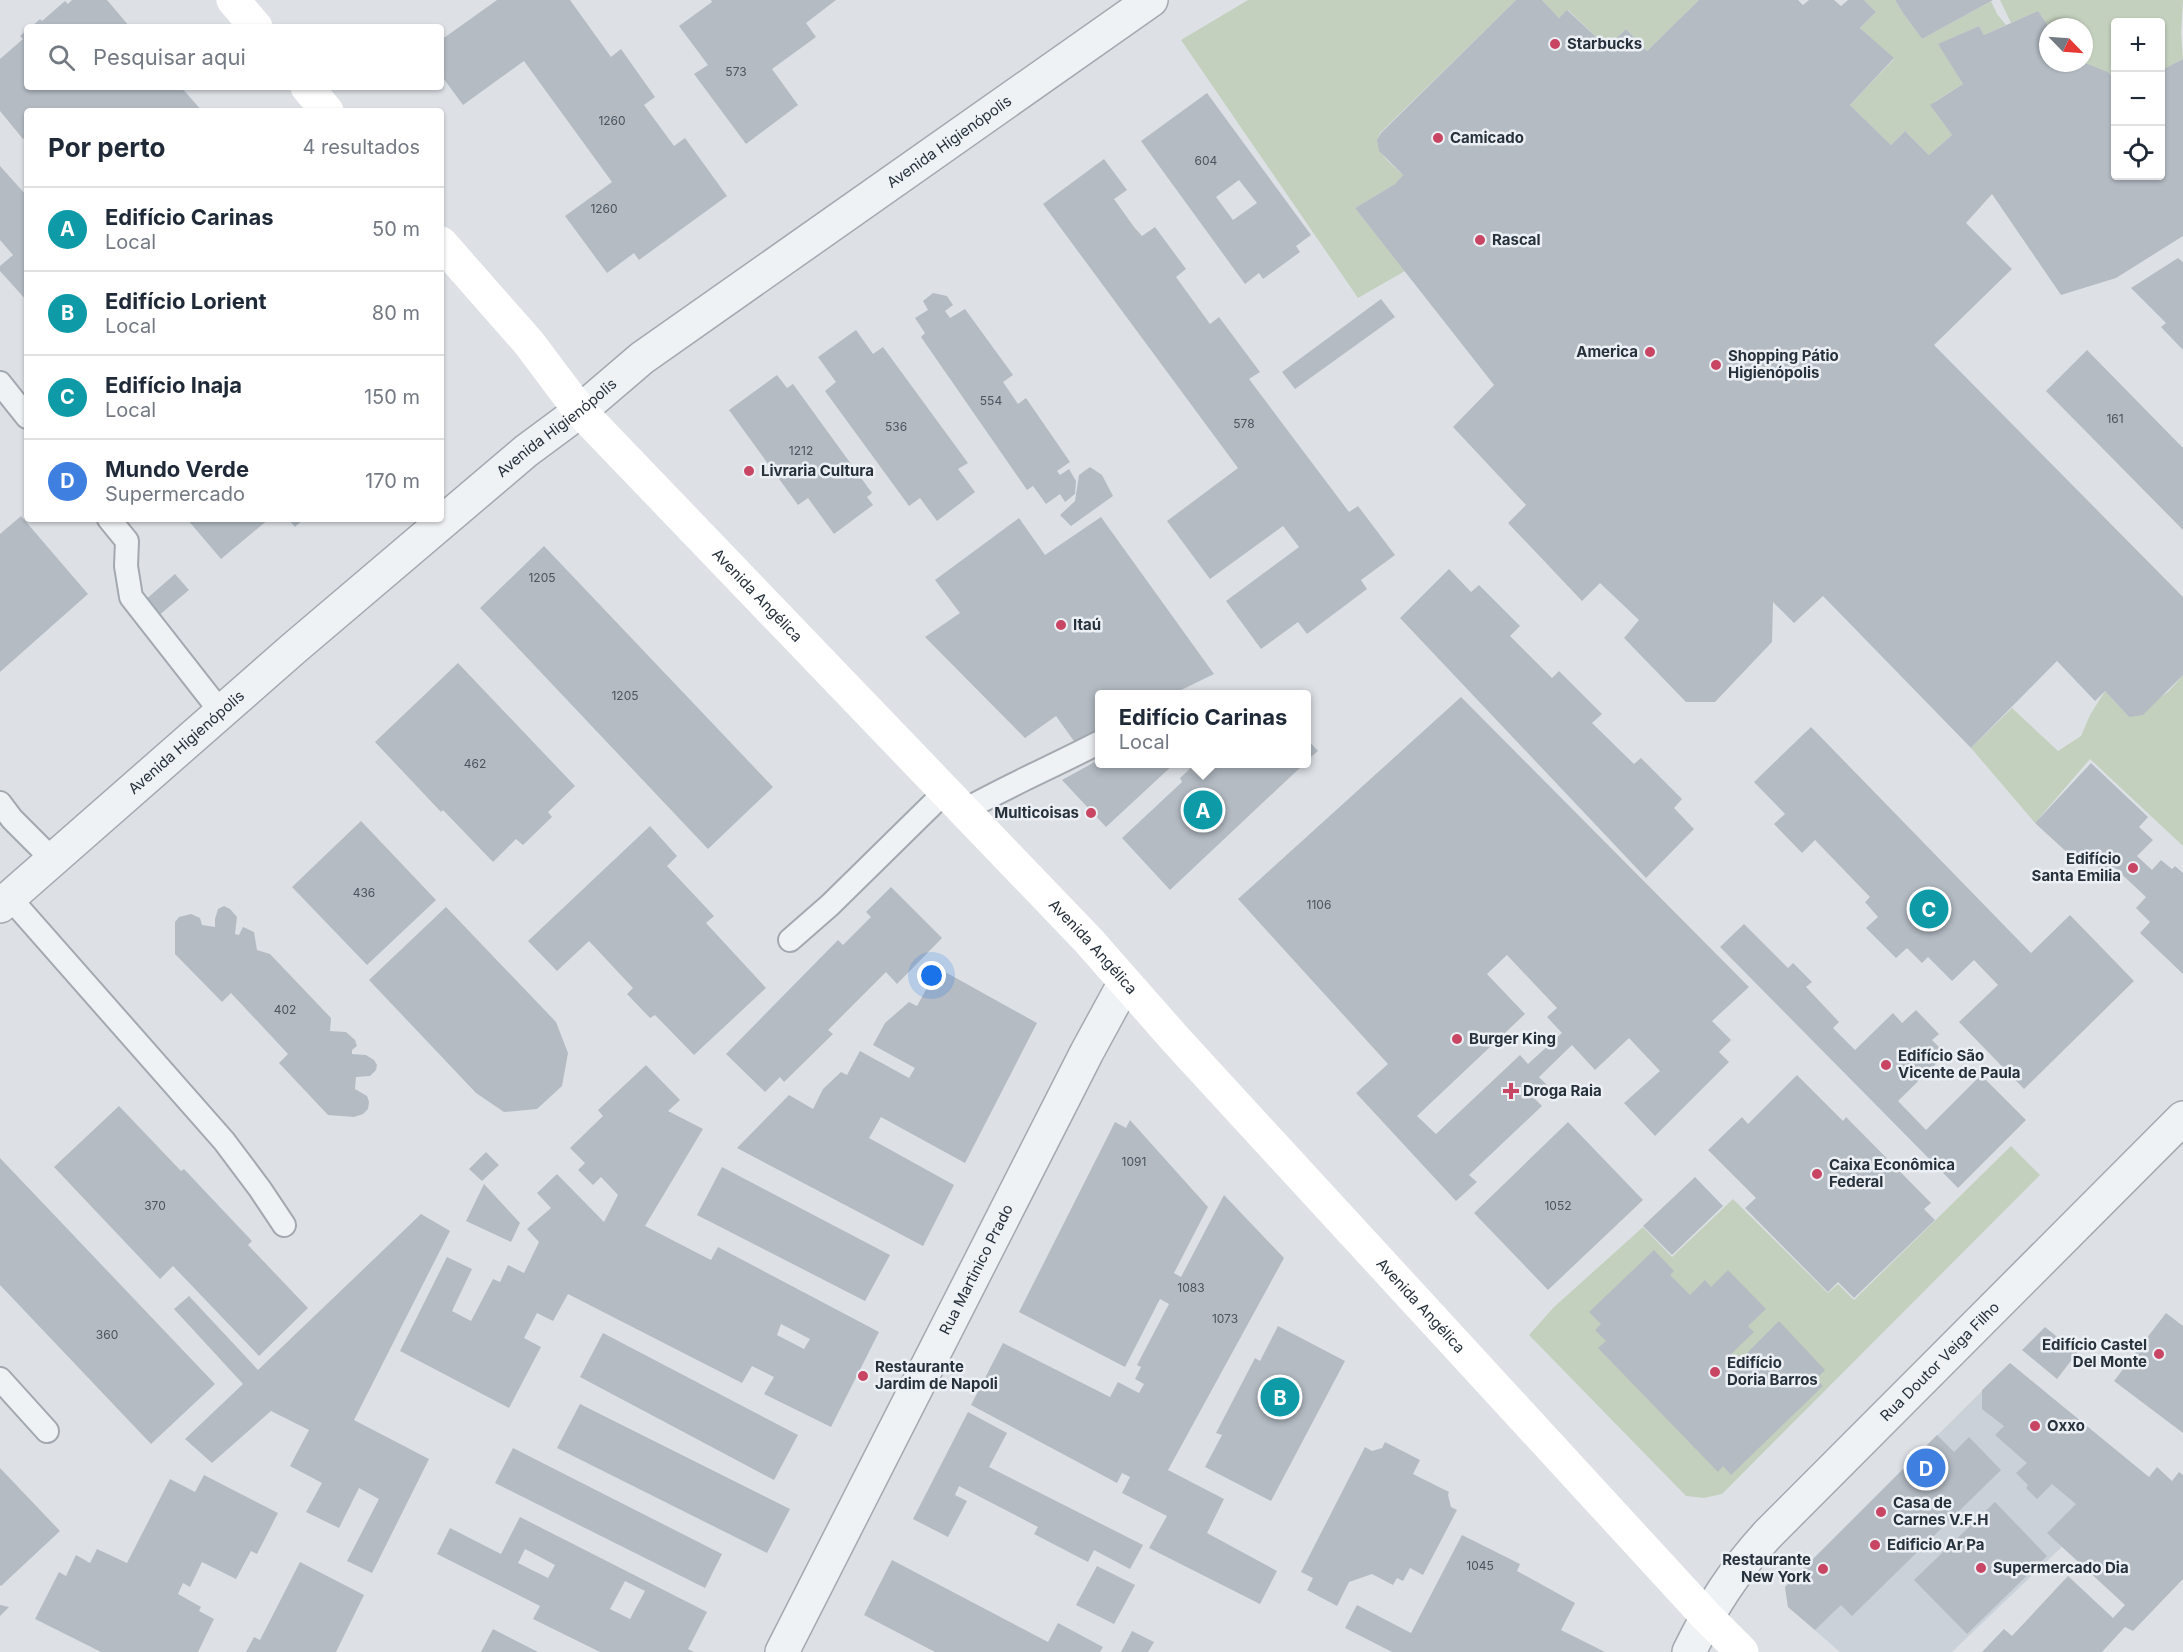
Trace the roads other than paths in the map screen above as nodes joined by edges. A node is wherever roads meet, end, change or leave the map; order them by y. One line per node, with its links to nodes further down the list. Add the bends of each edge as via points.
1 (233, 0): 3 (main road)
2 (1150, 0): 8 (street, Avenida Higienópolis, via 642,358)
3 (253, 24)
4 (310, 90): 5 (main road)
5 (324, 108)
6 (444, 246): 8 (main road, Avenida Angélica, via 529,343)
7 (0, 383): 9 (lane)
8 (580, 411): 10 (street, Avenida Higienópolis); 15 (main road, Avenida Angélica)
9 (24, 413)
10 (444, 521)
11 (111, 522): 13 (lane, via 127,541 131,597)
12 (443, 522): 13 (street, Avenida Higienópolis)
13 (221, 712): 17 (street, Avenida Higienópolis)
14 (1095, 744): 15 (lane, via 1007,786)
15 (954, 802): 19 (lane); 20 (main road, Avenida Angélica, via 1088,940)
16 (0, 803): 17 (lane)
17 (52, 860): 18 (street, Avenida Higienópolis)
18 (5, 902): 22 (lane, via 224,1141)
19 (790, 940)
20 (1124, 984): 25 (main road, Avenida Angélica); 26 (street, Rua Martinico Prado)
21 (2183, 1118): 25 (street, Rua Doutor Veiga Filho, via 1768,1534 1728,1581)
22 (284, 1225)
23 (0, 1378): 24 (lane)
24 (47, 1431)
25 (1706, 1616): 27 (street, Rua Doutor Veiga Filho); 28 (main road, Avenida Angélica)
26 (782, 1652)
27 (1689, 1652)
28 (1742, 1652)

